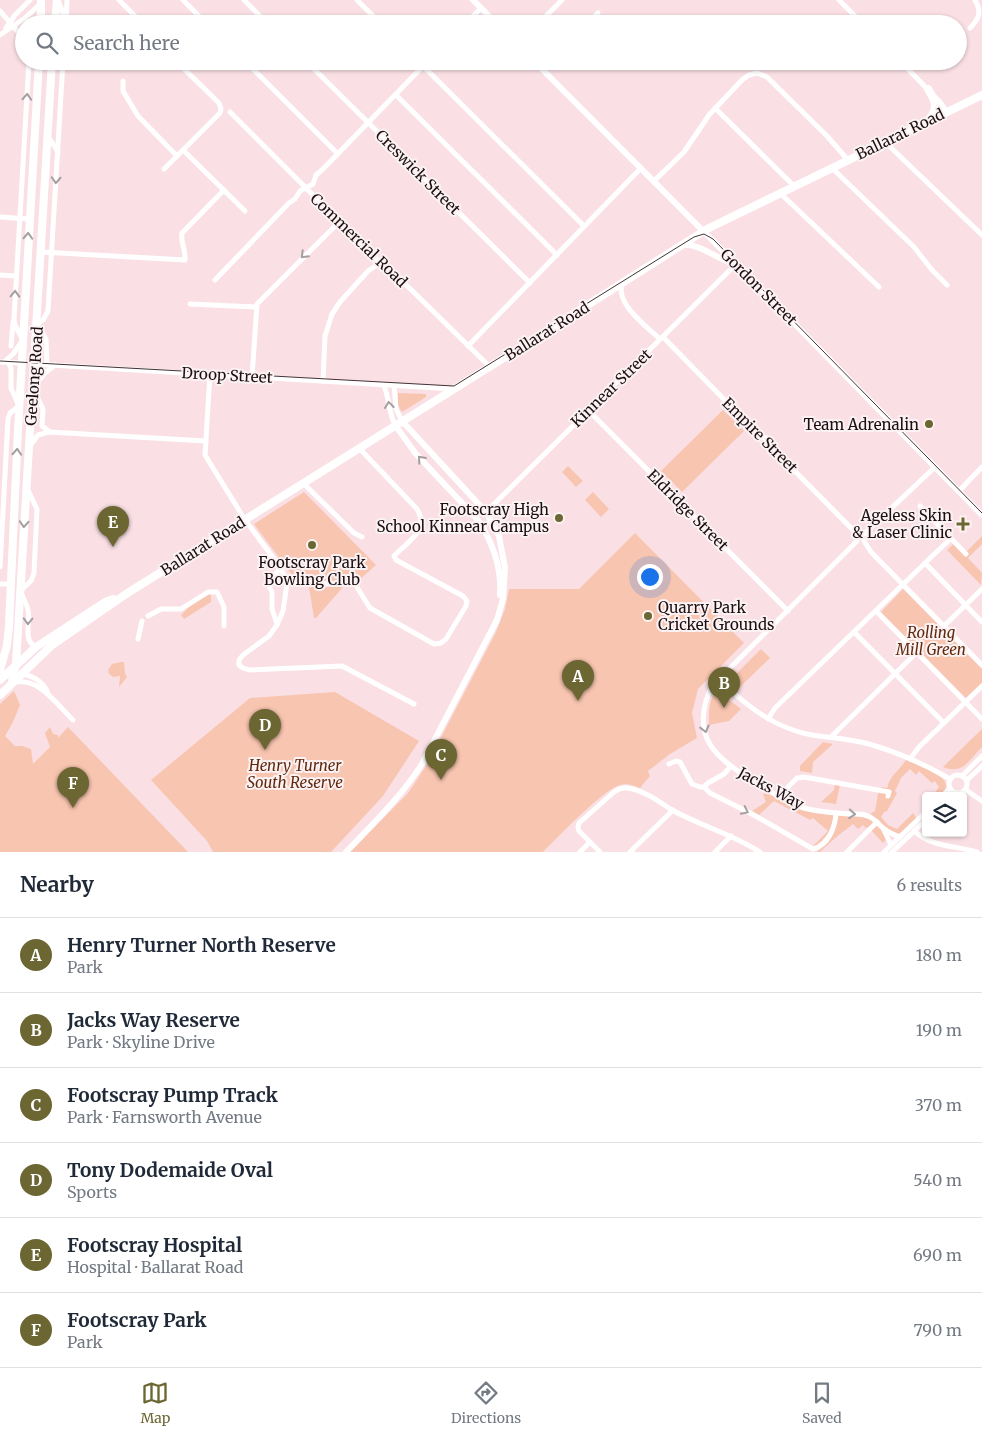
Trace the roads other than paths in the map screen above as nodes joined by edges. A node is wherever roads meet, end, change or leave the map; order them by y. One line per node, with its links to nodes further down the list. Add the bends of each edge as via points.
1 (57, 0): 18 (highway); 19 (street)
2 (66, 0): 20 (street)
3 (119, 0): 21 (street)
4 (183, 0): 22 (street)
5 (244, 0): 23 (street)
6 (357, 0): 24 (street)
7 (473, 0): 13 (main road)
8 (562, 0): 27 (street)
9 (838, 0): 28 (street)
10 (975, 0): 32 (street, via 981,14)
11 (29, 1): 15 (street)
12 (42, 1): 16 (street); 17 (highway)
13 (480, 8): 25 (street); 26 (main road)
14 (0, 12): 31 (street)
15 (18, 15)
16 (27, 15)
17 (42, 15)
18 (56, 15)
19 (63, 15)
20 (66, 15)
21 (134, 15)
22 (198, 15)
23 (259, 15)
24 (372, 15)
25 (473, 15)
26 (487, 15)
27 (547, 15)
28 (854, 15)
29 (15, 19): 31 (street)
30 (15, 22): 31 (street)
31 (11, 24): 33 (street); 34 (street)
32 (970, 28)
33 (15, 29)
34 (2, 32)
35 (29, 70): 53 (street, one-way to 35)
36 (38, 70): 56 (highway, Geelong Road)
37 (51, 70): 57 (highway, Geelong Road)
38 (63, 70): 60 (street)
39 (185, 70): 59 (street, via 221,109)
40 (254, 70): 61 (street)
41 (315, 70): 55 (street, Creswick Street)
42 (419, 70): 48 (street)
43 (427, 70): 77 (street)
44 (543, 70): 64 (main road, Gordon Street)
45 (909, 70): 47 (street)
46 (123, 81): 62 (street, via 122,91 138,116)
47 (928, 89): 52 (street); 54 (highway, via 936,106)
48 (396, 95): 55 (street); 83 (street)
49 (982, 95): 52 (highway, Ballarat Road)
50 (715, 108): 63 (street, via 742,80 757,73 766,77); 67 (street, via 684,152); 68 (street)
51 (230, 112): 69 (street, Commercial Road)
52 (947, 112): 54 (highway, Ballarat Road)
53 (26, 116): 56 (street); 74 (street)
54 (928, 121): 58 (highway, Ballarat Road)
55 (368, 123): 61 (street); 90 (street, Creswick Street)
56 (35, 132): 75 (highway, Geelong Road)
57 (47, 136): 60 (street); 81 (highway, Geelong Road)
58 (885, 142): 63 (highway, Ballarat Road); 79 (street)
59 (183, 150): 62 (street); 70 (street)
60 (58, 152): 82 (street, one-way to 82)
61 (338, 154): 69 (street, via 318,173 313,184)
62 (177, 156): 66 (street)
63 (848, 160): 65 (highway, Ballarat Road)
64 (641, 168): 67 (main road, Gordon Street); 77 (street)
65 (832, 168): 68 (highway, Ballarat Road); 91 (street, via 916,249)
66 (164, 169)
67 (654, 181): 78 (main road, Gordon Street)
68 (794, 186): 71 (highway, Ballarat Road)
69 (305, 188): 76 (street, Commercial Road); 88 (street)
70 (224, 190): 72 (street); 82 (street, via 182,233 185,260)
71 (780, 193): 78 (highway, Ballarat Road); 92 (street)
72 (246, 212)
73 (0, 217): 74 (street)
74 (20, 218): 75 (street); 87 (street)
75 (29, 219): 96 (highway, Geelong Road, one-way to 75)
76 (339, 222): 84 (street, Commercial Road); 98 (street, one-way to 98)
77 (584, 226): 83 (street)
78 (703, 231): 80 (highway, Ballarat Road); 85 (main road, Gordon Street)
79 (982, 235)
80 (681, 245): 85 (main road, via 693,245); 89 (highway, Ballarat Road)
81 (41, 252): 82 (street); 94 (highway, Geelong Road)
82 (52, 252): 100 (street, via 48,313)
83 (556, 255): 90 (street)
84 (380, 264): 104 (street, Commercial Road, via 388,267); 113 (street, via 368,271 332,314 326,332)
85 (736, 264): 101 (street, Kinnear Street); 126 (main road, Gordon Street)
86 (0, 275): 87 (street)
87 (16, 276): 99 (street, one-way to 87)
88 (215, 280)
89 (624, 282): 93 (highway, Ballarat Road); 95 (street, via 620,291)
90 (530, 283): 104 (street)
91 (947, 286)
92 (880, 287)
93 (610, 291): 95 (street); 110 (highway, Ballarat Road)
94 (39, 293): 96 (highway, via 30,308); 100 (highway, Geelong Road)
95 (622, 296): 101 (street, Empire Street, via 632,312)
96 (25, 302): 102 (highway, Geelong Road)
97 (190, 304): 98 (street)
98 (256, 307): 112 (street)
99 (14, 319): 102 (street); 103 (street)
100 (37, 324): 107 (highway, Geelong Road); 108 (street, via 46,339)
101 (661, 338): 119 (street, Kinnear Street); 139 (street, Empire Street, via 752,428 756,436 767,438 772,447)
102 (23, 340): 105 (street); 106 (highway, Geelong Road)
103 (11, 346)
104 (468, 346): 110 (street, Commercial Road)
105 (4, 362): 106 (street, Droop Street); 118 (street, via 11,368 11,388)
106 (22, 363): 107 (highway, Droop Street); 118 (highway, Geelong Road)
107 (34, 364): 108 (street, Droop Street); 116 (highway, Geelong Road)
108 (47, 365): 109 (street, Droop Street)
109 (55, 365): 111 (street, Droop Street); 116 (street)
110 (490, 366): 117 (highway, Ballarat Road)
111 (210, 374): 112 (street, Droop Street); 122 (street)
112 (252, 377): 113 (street, Droop Street)
113 (323, 381): 114 (street, Droop Street)
114 (384, 384): 115 (street, Droop Street); 120 (street, one-way to 114, via 390,414)
115 (394, 385): 117 (street, Droop Street); 120 (street)
116 (33, 388): 121 (street, via 42,407 43,427); 123 (highway, Geelong Road)
117 (454, 389): 120 (highway, Ballarat Road)
118 (19, 406): 147 (street, via 8,418); 151 (highway, Geelong Road, one-way to 118)
119 (588, 410): 135 (street, Kinnear Street); 158 (street, Eldridge Street)
120 (398, 423): 124 (highway, Ballarat Road); 125 (main road); 128 (main road, one-way to 120, via 414,451)
121 (51, 432): 122 (street); 123 (street, via 37,436)
122 (206, 441): 137 (street, via 205,454)
123 (29, 447): 131 (highway, Geelong Road)
124 (359, 448): 130 (highway, Ballarat Road); 149 (street, via 422,518 422,527 394,556 396,560 463,596 466,606 442,644 434,644 370,608 355,584)
125 (440, 463): 128 (main road); 129 (main road)
126 (935, 467): 133 (main road, Gordon Street); 140 (street)
127 (982, 467): 133 (street)
128 (432, 470): 132 (main road)
129 (456, 480): 132 (main road); 135 (main road)
130 (303, 483): 137 (highway, Ballarat Road); 141 (street)
131 (27, 488): 154 (highway, Geelong Road, one-way to 154); 154 (street, via 37,509 34,564 32,580)
132 (448, 488): 138 (main road)
133 (959, 491): 136 (main road, Gordon Street)
134 (920, 506): 142 (street)
135 (486, 512): 138 (main road); 167 (main road, via 500,541 505,574 500,610)
136 (982, 515)
137 (245, 520): 148 (street); 155 (highway, Ballarat Road)
138 (478, 520): 167 (main road, via 494,550 500,577 498,606)
139 (857, 534): 140 (street); 143 (street)
140 (864, 534): 144 (street)
141 (362, 537)
142 (951, 538): 145 (street); 146 (street)
143 (857, 541): 144 (street); 158 (street)
144 (864, 541): 152 (street)
145 (966, 554)
146 (924, 563): 152 (street); 156 (street)
147 (0, 567)
148 (281, 568): 149 (street); 162 (street, via 267,582 272,592 272,609)
149 (287, 583): 162 (street, via 283,611)
150 (0, 584): 151 (street)
151 (10, 584): 171 (highway, Geelong Road)
152 (902, 584): 157 (street); 164 (street)
153 (982, 589): 156 (street)
154 (20, 592): 168 (street, one-way to 168, via 28,610 28,639); 172 (highway, Geelong Road)
155 (126, 594): 168 (highway, Ballarat Road, via 105,602); 174 (highway, Ballarat Road, via 51,646)
156 (966, 605): 161 (street); 164 (street)
157 (876, 610): 165 (street); 170 (street)
158 (788, 611): 176 (street)
159 (148, 616): 163 (street, via 161,608 181,608 208,592 217,592 224,607)
160 (142, 621): 166 (street)
161 (982, 622)
162 (277, 625): 185 (street, via 269,636 239,660 243,668 342,666)
163 (224, 626)
164 (944, 626): 173 (street)
165 (854, 632): 175 (street); 186 (street, via 775,708)
166 (138, 639)
167 (487, 639): 217 (main road, via 411,780)
168 (36, 647): 172 (highway, Ballarat Road)
169 (0, 649): 171 (street)
170 (917, 652): 175 (street); 184 (street)
171 (4, 658): 177 (highway, Geelong Road)
172 (16, 664): 174 (highway, Geelong Road); 177 (highway, Ballarat Road)
173 (982, 665)
174 (19, 673): 177 (highway); 181 (highway, Geelong Road); 183 (street, via 39,681)
175 (895, 673): 189 (street); 190 (street)
176 (724, 674): 178 (street, via 715,673); 179 (street)
177 (2, 675)
178 (713, 683): 179 (street, via 717,686); 194 (street, Jacks Way, one-way to 194, via 703,709 704,729 719,757)
179 (724, 684): 186 (street)
180 (982, 686): 184 (street)
181 (8, 687): 182 (highway); 183 (street, via 17,682 28,682)
182 (0, 695)
183 (50, 696): 188 (street)
184 (966, 702): 187 (street); 189 (street)
185 (414, 704)
186 (768, 719): 190 (street, via 793,730)
187 (982, 719)
188 (73, 720)
189 (944, 723): 192 (street)
190 (831, 737): 192 (street, via 870,744)
191 (982, 756): 196 (street)
192 (910, 760): 197 (street)
193 (669, 764): 199 (street, via 680,762 692,784)
194 (731, 766): 199 (street); 203 (street, Jacks Way)
195 (982, 766): 198 (street)
196 (962, 776): 197 (street); 198 (street)
197 (950, 779): 201 (street)
198 (967, 780): 200 (street)
199 (704, 787): 207 (street, one-way to 207, via 710,794 813,849 830,836)
200 (966, 790): 202 (street); 205 (street)
201 (951, 792)
202 (963, 792)
203 (779, 796): 204 (street, via 797,778 804,776 889,792); 207 (street, Jacks Way, via 806,808)
204 (888, 796)
205 (982, 801)
206 (673, 810): 213 (street); 215 (street, via 638,790 619,788 579,823 578,827); 220 (street)
207 (836, 813): 209 (street, Jacks Way, one-way to 209, via 867,815)
208 (922, 816): 214 (street)
209 (877, 822): 211 (street); 223 (street)
210 (922, 824): 212 (street)
211 (882, 828): 214 (street); 216 (street)
212 (914, 831): 225 (street); 226 (street, via 932,843)
213 (731, 836): 221 (street); 222 (street)
214 (900, 837): 216 (street)
215 (590, 842): 218 (street); 219 (street)
216 (891, 845): 224 (street)
217 (346, 852)
218 (580, 852)
219 (600, 852)
220 (630, 852)
221 (715, 852)
222 (760, 852)
223 (847, 852)
224 (884, 852)
225 (892, 852)
226 (977, 852)

